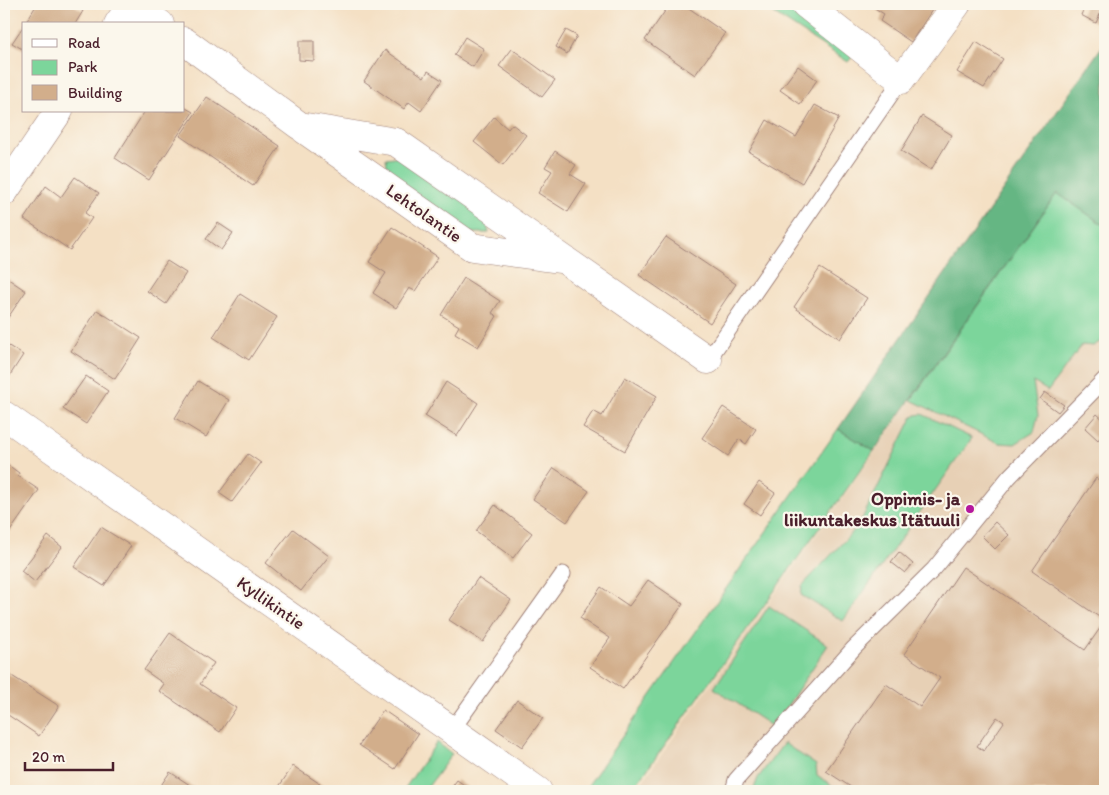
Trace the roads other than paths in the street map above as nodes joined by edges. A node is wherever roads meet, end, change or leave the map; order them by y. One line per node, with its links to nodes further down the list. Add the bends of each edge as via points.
1 (132, 4): 4 (street); 5 (street)
2 (805, 4): 7 (street)
3 (957, 4): 7 (street)
4 (119, 22)
5 (157, 22)
6 (185, 43): 9 (street, Lehtolantie)
7 (901, 80): 12 (lane)
8 (58, 112): 10 (street)
9 (300, 126): 11 (street, Lehtolantie, via 396,142); 11 (street, Lehtolantie, via 472,247)
10 (4, 192)
11 (564, 259): 12 (street, Lehtolantie)
12 (708, 360)
13 (1105, 379): 18 (lane, via 1009,477 934,570 854,648 736,780)
14 (4, 415): 16 (street, Kyllikintie)
15 (563, 574): 16 (lane)
16 (452, 730): 17 (street, Kyllikintie)
17 (538, 791)
18 (733, 791)

